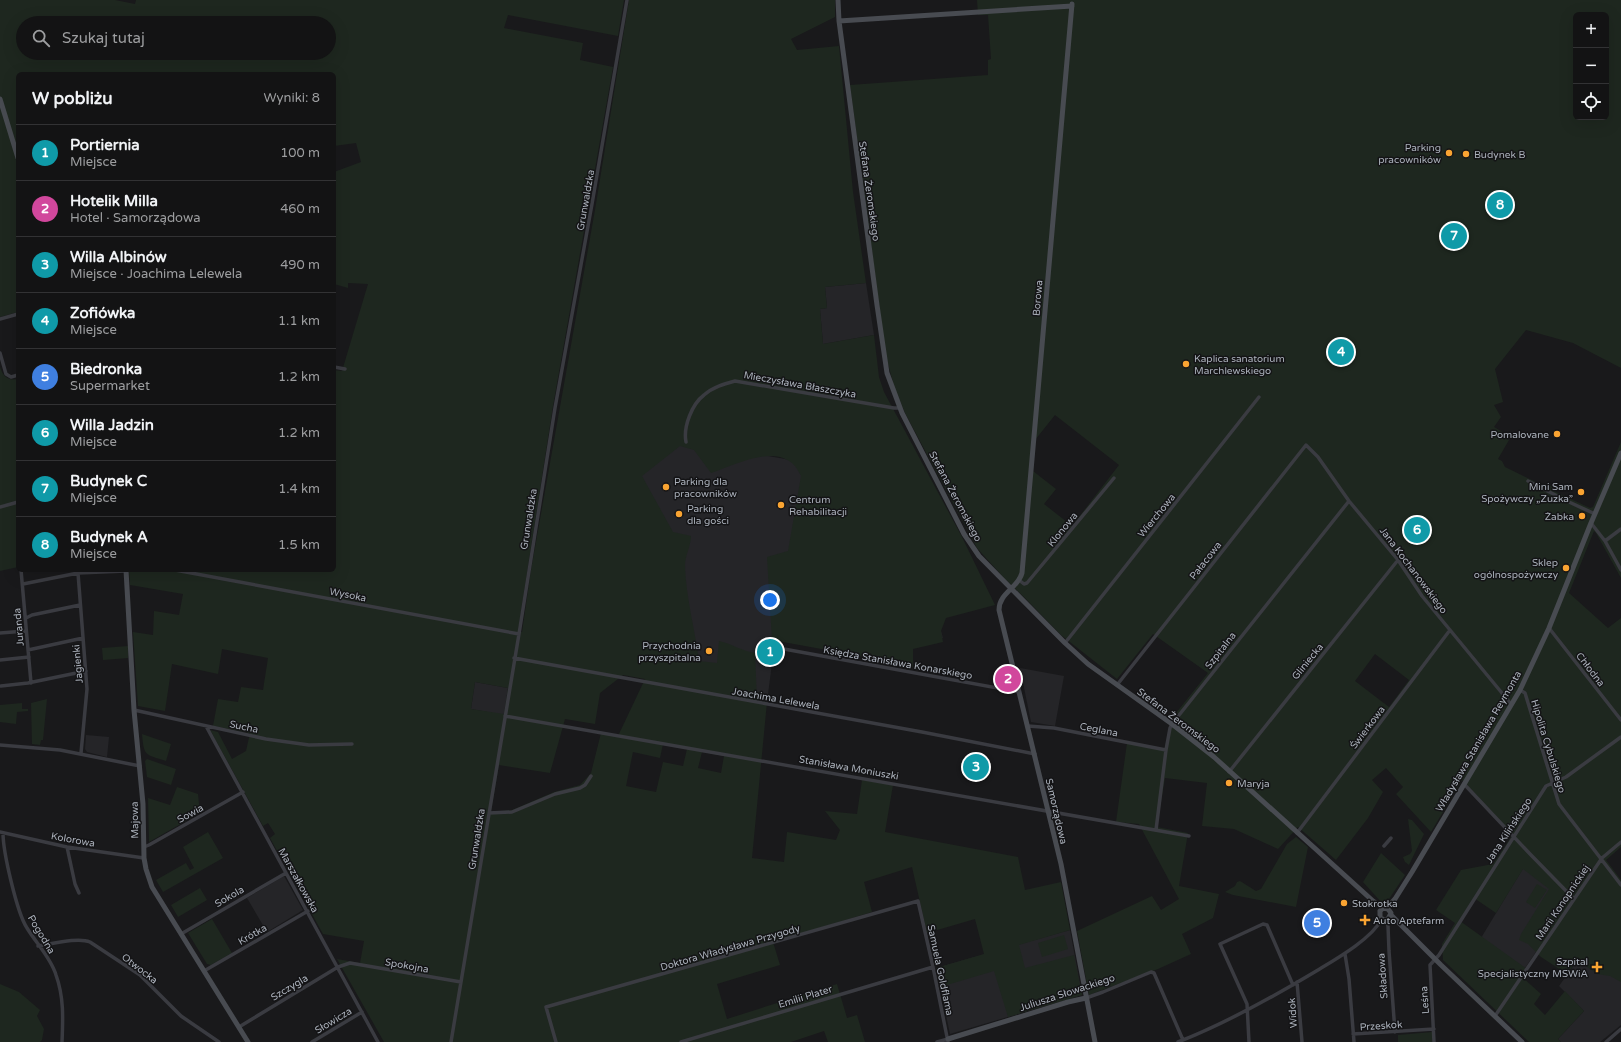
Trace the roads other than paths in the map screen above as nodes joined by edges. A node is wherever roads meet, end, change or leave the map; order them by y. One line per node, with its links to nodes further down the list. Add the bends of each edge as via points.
1 (627, 0): 42 (street, Grunwaldzka, via 555,408)
2 (838, 0): 3 (street, Stefana Żeromskiego)
3 (839, 22): 13 (street, Stefana Żeromskiego, via 887,373); 33 (street, Borowa, via 1072,5 1028,517)
4 (0, 99): 5 (street)
5 (16, 151)
6 (16, 315): 7 (street)
7 (0, 319)
8 (0, 353): 11 (street, via 6,374 10,377)
9 (336, 367): 10 (street)
10 (345, 369)
11 (16, 376)
12 (1259, 397): 44 (street, Wierchowa)
13 (900, 408): 14 (street, Mieczysława Błaszczyka, via 735,381 722,384 704,395 688,422); 35 (street, Stefana Żeromskiego, via 964,534 979,556)
14 (686, 442)
15 (1306, 446): 19 (street, Jana Kochanowskiego, via 1318,458); 52 (street, Pałacowa)
16 (1621, 453): 22 (street, Władysława Stanisława Reymonta)
17 (1114, 478): 33 (street, Klonowa, via 1027,583)
18 (1528, 481): 22 (street)
19 (1349, 501): 26 (street, Jana Kochanowskiego); 60 (street, Szpitalna)
20 (16, 503): 21 (street)
21 (0, 507)
22 (1595, 514): 23 (street, Władysława Stanisława Reymonta)
23 (1591, 523): 25 (street); 38 (street, Władysława Stanisława Reymonta)
24 (1621, 529): 25 (street)
25 (1605, 541): 27 (street)
26 (1398, 560): 39 (street, Jana Kochanowskiego, via 1422,596); 70 (street, Gliniecka)
27 (1621, 570)
28 (21, 572): 34 (street, Juranda)
29 (102, 572): 32 (street)
30 (126, 572): 57 (street, Majowa)
31 (186, 572): 42 (street, Wysoka)
32 (78, 573): 34 (street); 36 (street, Jagienki)
33 (1019, 580): 35 (street)
34 (23, 584): 37 (street, Juranda)
35 (1010, 589): 44 (street, Stefana Żeromskiego); 55 (street, Samorządowa, via 1002,597 999,610)
36 (80, 606): 37 (street); 43 (street, Jagienki)
37 (26, 618): 40 (street, Juranda)
38 (1549, 628): 54 (street, Władysława Stanisława Reymonta); 59 (street, Chłodna)
39 (1450, 630): 56 (street, Jana Kochanowskiego); 79 (street, Świerkowa)
40 (26, 632): 41 (street); 46 (street, Juranda)
41 (0, 633)
42 (519, 634): 48 (street, Grunwaldzka)
43 (83, 638): 46 (street); 50 (street, Jagienki)
44 (1064, 643): 52 (street, Stefana Żeromskiego)
45 (773, 647): 55 (street, Księdza Stanisława Konarskiego)
46 (28, 650): 47 (street, Juranda)
47 (29, 657): 49 (street); 51 (street, Juranda)
48 (514, 658): 58 (street, Grunwaldzka); 68 (street, Joachima Lelewela)
49 (0, 660)
50 (86, 671): 51 (street); 67 (street, Jagienki, via 87,689)
51 (31, 683): 53 (street)
52 (1117, 685): 60 (street, Stefana Żeromskiego)
53 (1, 686)
54 (1520, 690): 56 (street, Władysława Stanisława Reymonta); 72 (street, Hipolita Cybulskiego, via 1525,693)
55 (1020, 692): 62 (street, Samorządowa)
56 (1511, 704): 73 (street, Władysława Stanisława Reymonta)
57 (134, 710): 61 (street, Sucha); 69 (street, Majowa)
58 (504, 716): 75 (street, Stanisława Moniuszki); 76 (street, Grunwaldzka)
59 (1621, 720)
60 (1172, 724): 66 (street, Szpitalna); 70 (street, Stefana Żeromskiego)
61 (206, 726): 64 (street, Sucha, via 309,745); 74 (street, Marszałkowska)
62 (1028, 726): 66 (street, Ceglana); 68 (street, Samorządowa)
63 (1621, 737): 72 (street, Jana Kilińskiego, via 1566,777)
64 (352, 744)
65 (0, 745): 67 (street)
66 (1166, 750): 77 (street, Szpitalna)
67 (81, 753): 69 (street)
68 (1035, 754): 75 (street, Samorządowa)
69 (140, 766): 86 (street, Majowa)
70 (1229, 772): 79 (street, Stefana Żeromskiego)
71 (591, 776): 76 (street, via 580,788 555,794 512,812)
72 (1552, 783): 81 (street, Jana Kilińskiego, via 1546,786); 88 (street, Hipolita Cybulskiego, via 1559,804)
73 (1464, 784): 81 (street); 95 (street, Władysława Stanisława Reymonta)
74 (243, 792): 86 (street, Sowia); 89 (street, Marszałkowska)
75 (1048, 811): 77 (street, Stanisława Moniuszki); 106 (street, Samorządowa, via 1061,864)
76 (489, 813): 104 (street, Grunwaldzka)
77 (1156, 830): 80 (street, Stanisława Moniuszki)
78 (2, 833): 85 (street, Kolorowa); 97 (street, Pogodna, via 21,915)
79 (1297, 833): 95 (street, Stefana Żeromskiego)
80 (1189, 836)
81 (1513, 837): 92 (street); 99 (street, Jana Kilińskiego)
82 (1391, 838): 84 (street)
83 (1621, 842): 88 (street, Marii Konopnickiej)
84 (1384, 846)
85 (67, 847): 87 (street, Kolorowa); 91 (street)
86 (144, 847): 87 (street, Majowa)
87 (144, 858): 96 (street, Majowa, via 152,887)
88 (1602, 858): 90 (street, Hipolita Cybulskiego); 92 (street, Marii Konopnickiej)
89 (286, 873): 94 (street, Marszałkowska); 96 (street, Sokola)
90 (1621, 884)
91 (79, 892)
92 (1574, 899): 109 (street, Marii Konopnickiej)
93 (918, 901): 102 (street, Samuela Goldflama); 123 (street, Doktora Władysława Przygody, via 546,1007)
94 (308, 911): 101 (street, Marszałkowska); 103 (street, Krótka)
95 (1386, 914): 98 (street, Władysława Stanisława Reymonta, via 1371,932); 99 (street, Stefana Żeromskiego); 113 (street, Składowa)
96 (181, 934): 103 (street, Majowa)
97 (38, 946): 117 (street, Pogodna, via 53,967 61,991); 118 (street, Otwocka, via 86,940 96,945 140,975 181,1016)
98 (1345, 954): 105 (street, Władysława Stanisława Reymonta); 114 (street)
99 (1435, 959): 109 (street, Stefana Żeromskiego); 111 (street, Leśna, via 1429,966)
100 (350, 963): 101 (street, Szczygla); 104 (street, Spokojna)
101 (338, 967): 108 (street, Marszałkowska); 110 (street, Szczygla)
102 (933, 967): 115 (street, Samuela Goldflama); 124 (street, Emilii Plater)
103 (204, 971): 110 (street, Majowa)
104 (461, 982): 122 (street, Grunwaldzka)
105 (1295, 983): 107 (street, Władysława Stanisława Reymonta); 107 (street, Widok, via 1267,925 1263,924 1220,944 1247,1004); 129 (street, Widok)
106 (1086, 998): 115 (street, Juliusza Słowackiego); 116 (street, Juliusza Słowackiego, via 1154,973); 126 (street, Samorządowa)
107 (1247, 1010): 116 (street, Władysława Stanisława Reymonta); 128 (street)
108 (362, 1012): 120 (street, Słowicza); 121 (street, Marszałkowska)
109 (1496, 1016): 132 (street, Stefana Żeromskiego)
110 (239, 1027): 119 (street, Majowa)
111 (1434, 1029): 113 (street, Przeskok); 131 (street, Leśna)
112 (1621, 1029): 133 (street)
113 (1394, 1032): 114 (street, Przeskok)
114 (1353, 1034): 130 (street)
115 (948, 1040): 125 (street, Juliusza Słowackiego)
116 (1183, 1040): 127 (street, Władysława Stanisława Reymonta)
117 (62, 1042)
118 (219, 1042)
119 (248, 1042)
120 (312, 1042)
121 (378, 1042)
122 (451, 1042)
123 (556, 1042)
124 (681, 1042)
125 (937, 1042)
126 (1094, 1042)
127 (1178, 1042)
128 (1249, 1042)
129 (1302, 1042)
130 (1354, 1042)
131 (1434, 1042)
132 (1522, 1042)
133 (1606, 1042)

